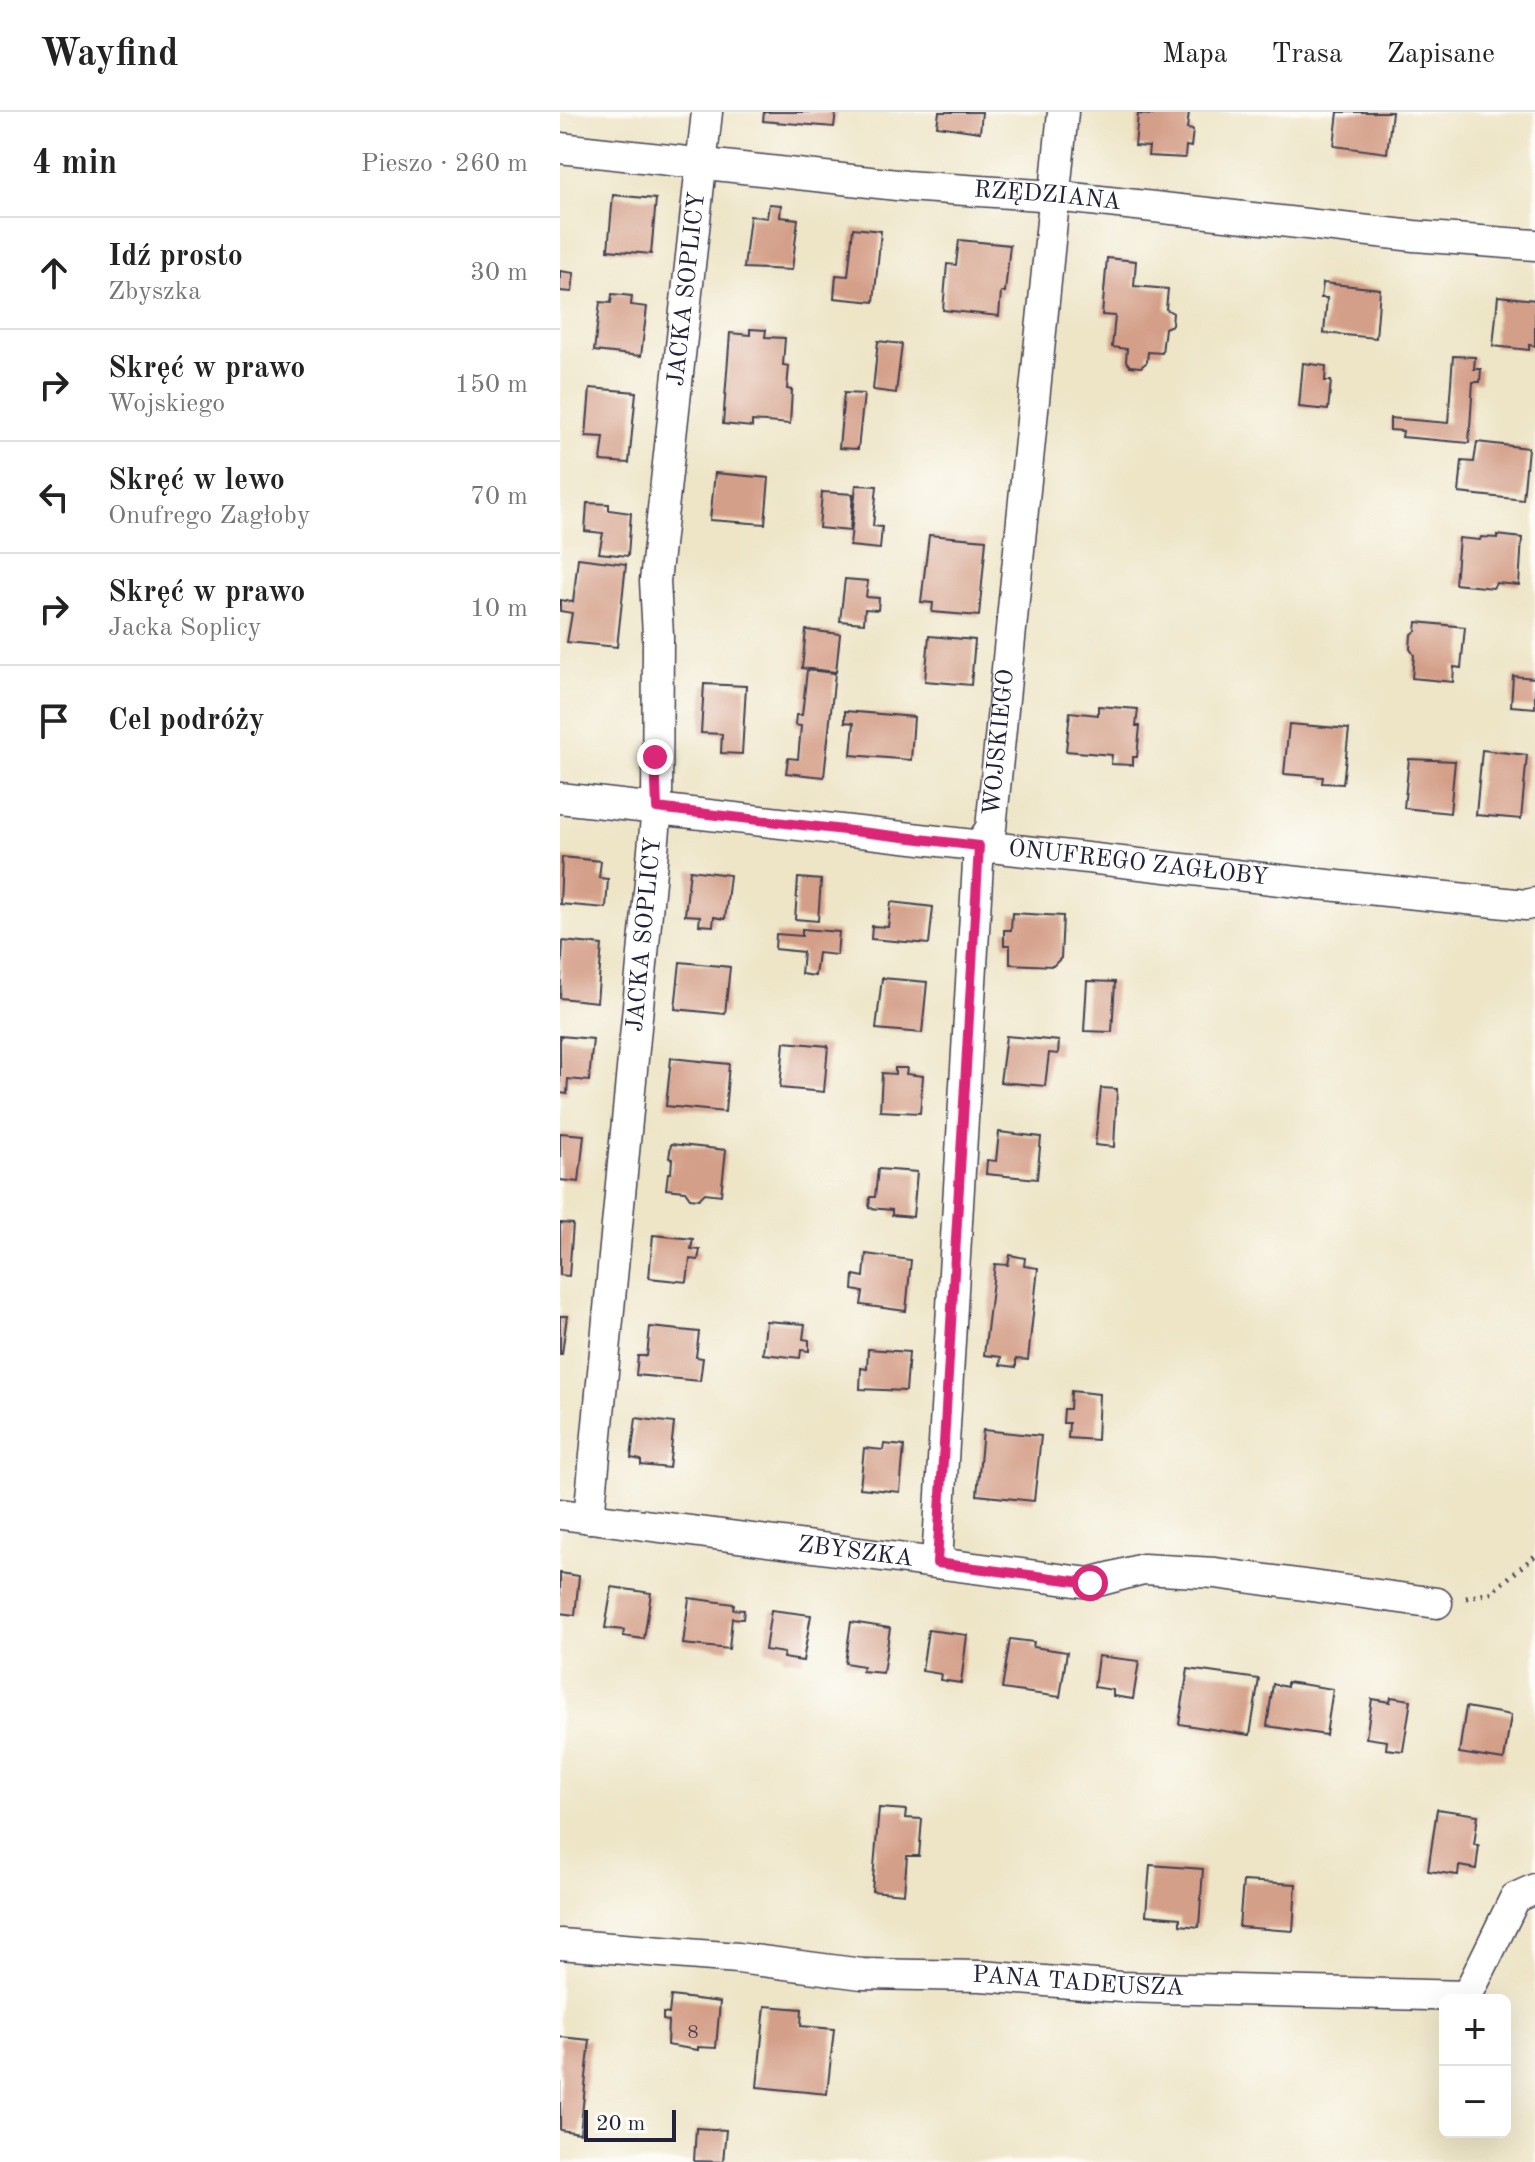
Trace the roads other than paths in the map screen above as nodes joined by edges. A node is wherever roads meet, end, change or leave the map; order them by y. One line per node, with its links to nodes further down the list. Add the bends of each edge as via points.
1 (707, 112): 4 (street, JACKA SOPLICY)
2 (1063, 112): 5 (street, WOJSKIEGO)
3 (560, 148): 4 (street, RZĘDZIANA)
4 (703, 162): 5 (street, RZĘDZIANA, via 906,186); 8 (street, JACKA SOPLICY, via 655,581)
5 (1055, 196): 6 (street, RZĘDZIANA); 9 (street, WOJSKIEGO, via 991,828)
6 (1535, 245)
7 (560, 798): 8 (street, ONUFREGO ZAGŁOBY)
8 (657, 808): 9 (street, ONUFREGO ZAGŁOBY); 11 (street, JACKA SOPLICY)
9 (979, 846): 10 (street, ONUFREGO ZAGŁOBY); 12 (street, WOJSKIEGO)
10 (1530, 904)
11 (574, 1516): 12 (street, ZBYSZKA)
12 (937, 1563): 13 (street, ZBYSZKA, via 1090,1583 1143,1569 1215,1573)
13 (1437, 1603)
14 (1535, 1889): 15 (street, PANA TADEUSZA, via 1515,1898 1467,1996 862,1974)
15 (560, 1944)

